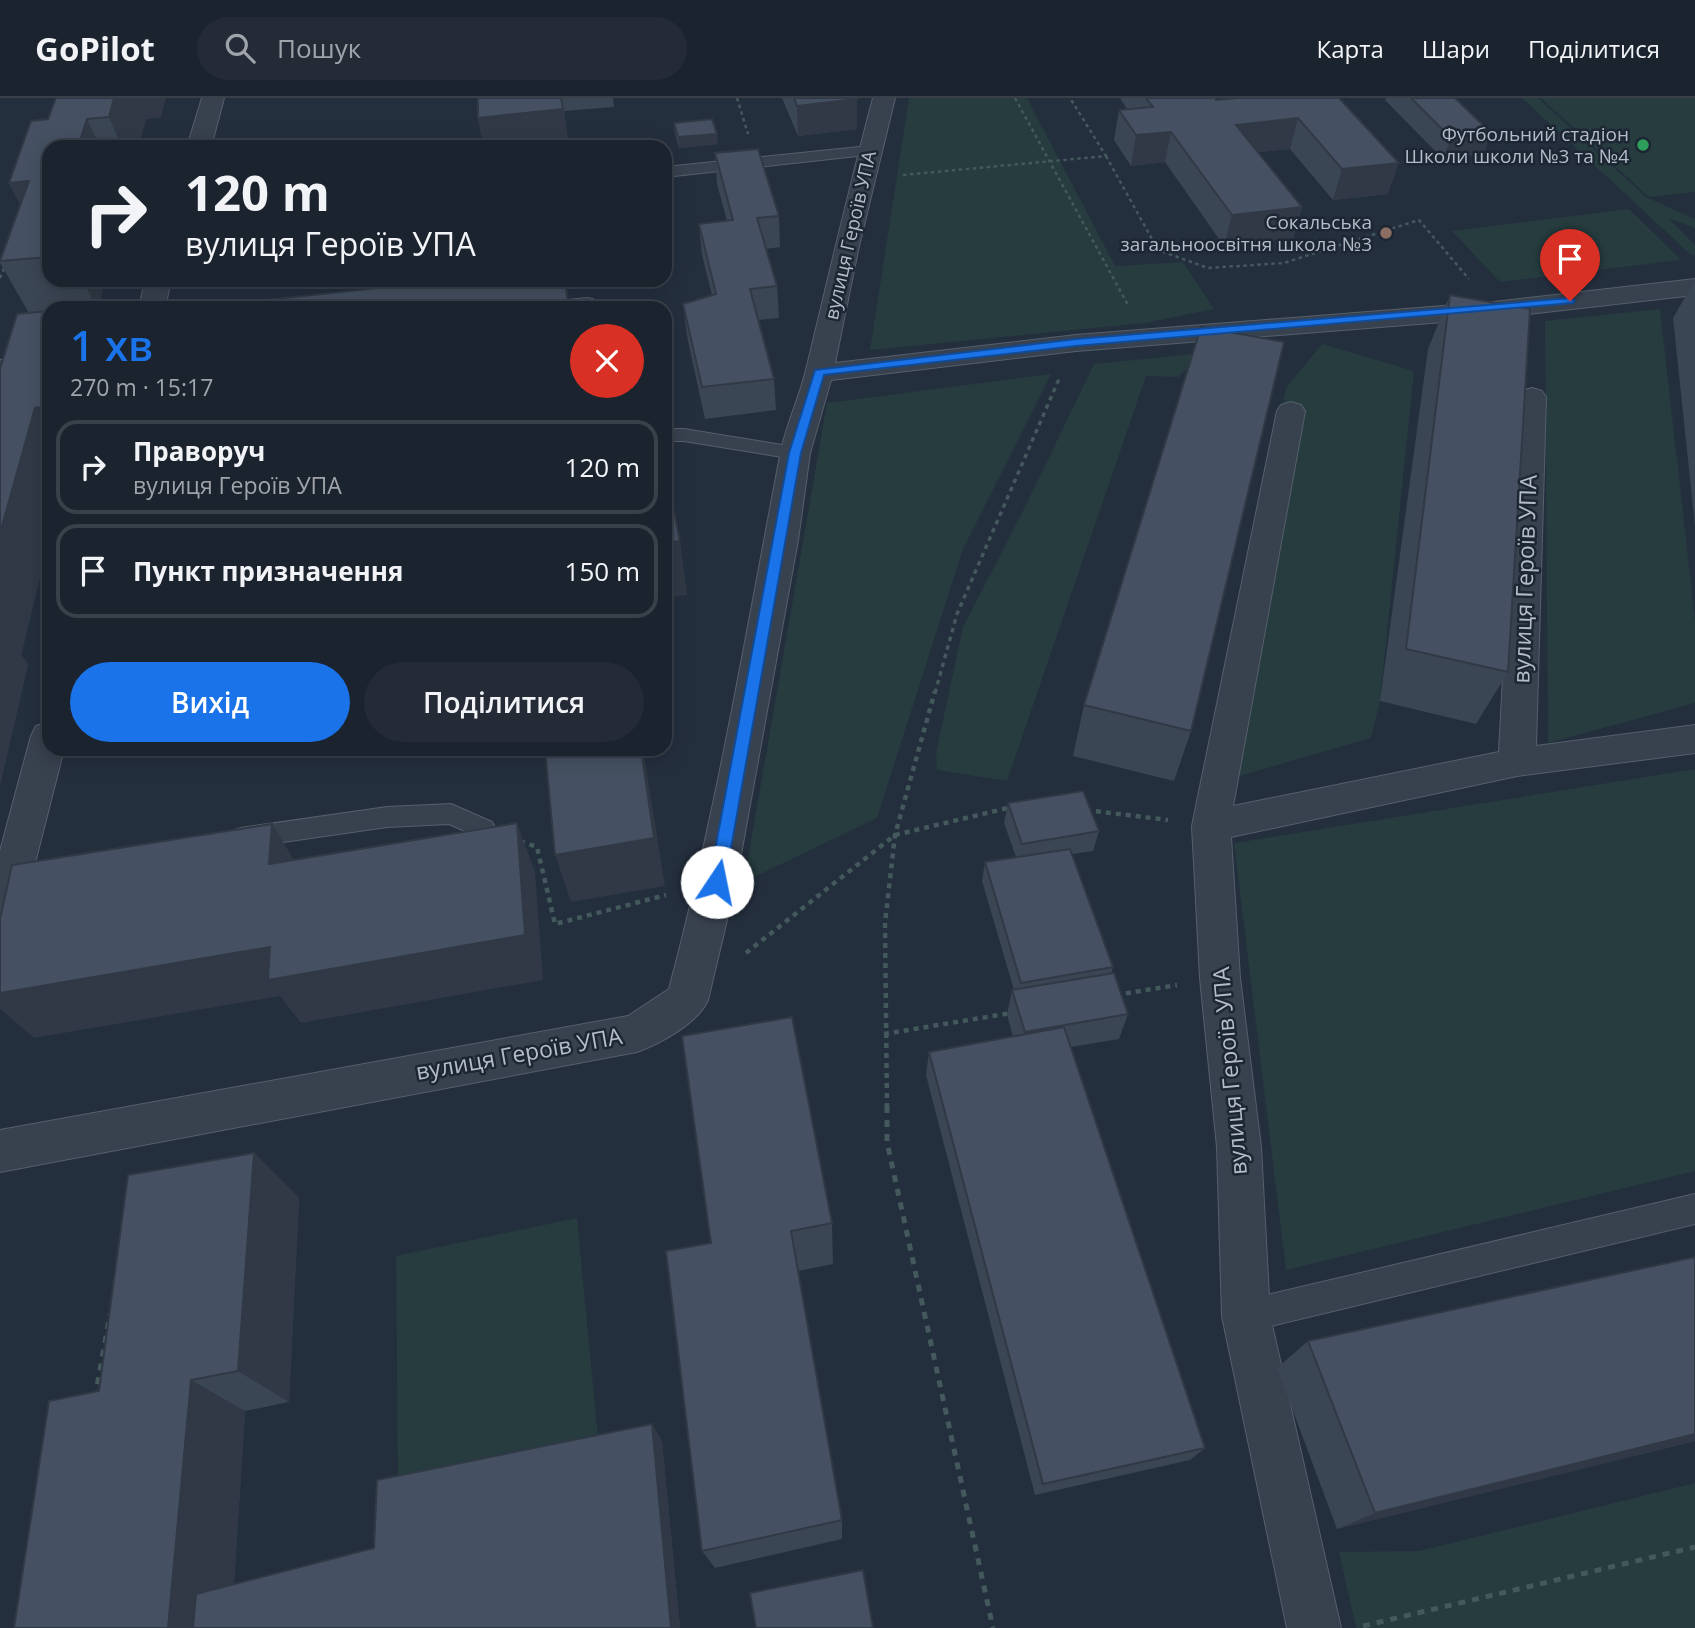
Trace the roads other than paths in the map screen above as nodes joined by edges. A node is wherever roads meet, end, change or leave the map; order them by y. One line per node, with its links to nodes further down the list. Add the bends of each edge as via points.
1 (213, 98): 3 (street)
2 (884, 98): 4 (street, вулиця Героїв УПА)
3 (202, 140)
4 (866, 165): 5 (lane); 9 (street, вулиця Героїв УПА)
5 (672, 172)
6 (1695, 287): 9 (street, via 1494,310 1076,343)
7 (42, 361): 8 (lane)
8 (0, 366)
9 (819, 373): 13 (street, вулиця Героїв УПА)
10 (1532, 397): 16 (street, вулиця Героїв УПА)
11 (1291, 411): 17 (street, вулиця Героїв УПА)
12 (672, 435): 13 (lane)
13 (795, 453): 21 (street, вулиця Героїв УПА, via 717,882 687,1000 637,1033)
14 (1695, 739): 16 (street)
15 (46, 756): 20 (street, via 28,869)
16 (1517, 762): 17 (street)
17 (1211, 826): 23 (street, вулиця Героїв УПА, via 1220,978 1239,1147)
18 (482, 829): 19 (lane, via 451,814 387,817)
19 (221, 841)
20 (6, 946)
21 (0, 1151)
22 (1695, 1209): 23 (lane)
23 (1247, 1316): 24 (street, вулиця Героїв УПА)
24 (1314, 1628)

